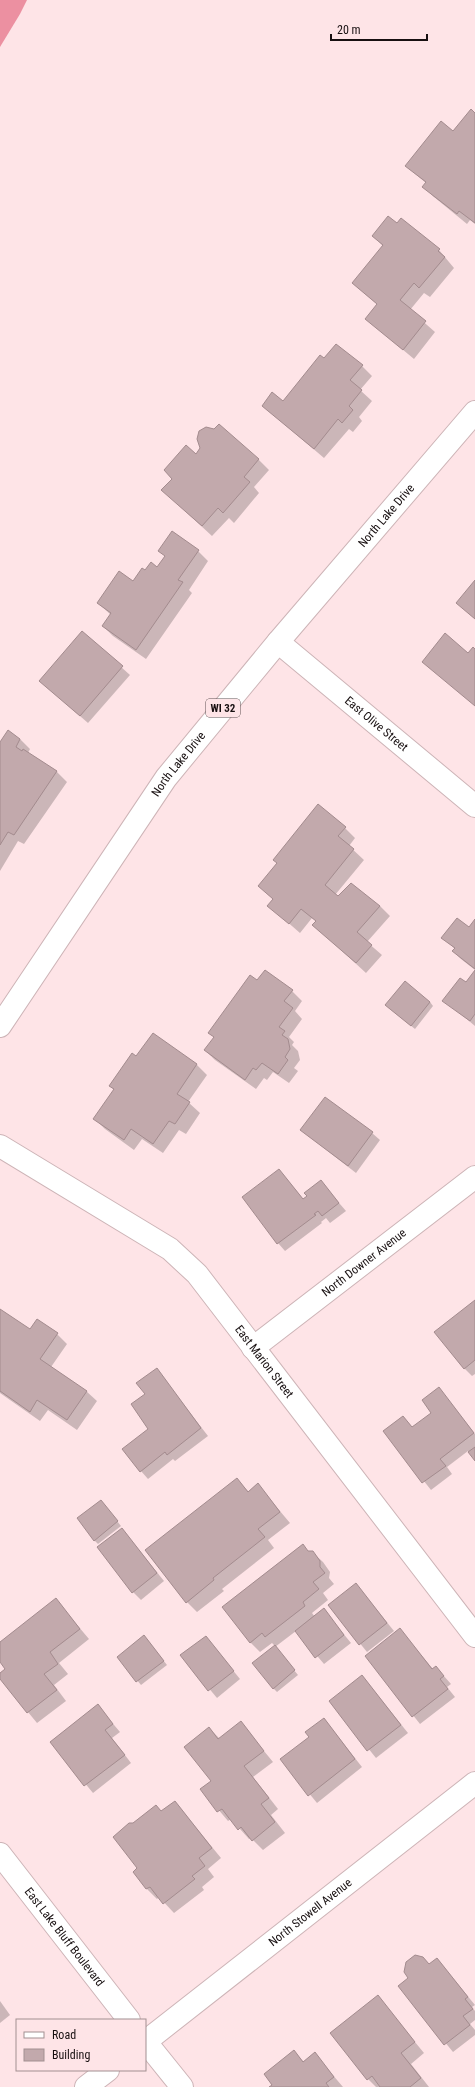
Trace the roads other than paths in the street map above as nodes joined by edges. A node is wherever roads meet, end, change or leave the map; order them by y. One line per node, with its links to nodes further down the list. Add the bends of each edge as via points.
1 (475, 412): 2 (street, North Lake Drive / WI 32)
2 (278, 642): 3 (street, East Olive Street); 4 (street, North Lake Drive / WI 32, via 166,778)
3 (475, 806)
4 (0, 1026)
5 (0, 1146): 7 (street, East Marion Street, via 170,1249 197,1274)
6 (475, 1178): 7 (street, North Downer Avenue)
7 (253, 1348): 8 (street, East Marion Street)
8 (475, 1636)
9 (475, 1783): 12 (street, North Stowell Avenue)
10 (0, 1854): 11 (street, East Lake Bluff Boulevard)
11 (128, 2019)
12 (146, 2040)
13 (146, 2042): 16 (street)
14 (107, 2071): 15 (street)
15 (86, 2087)
16 (182, 2087)

